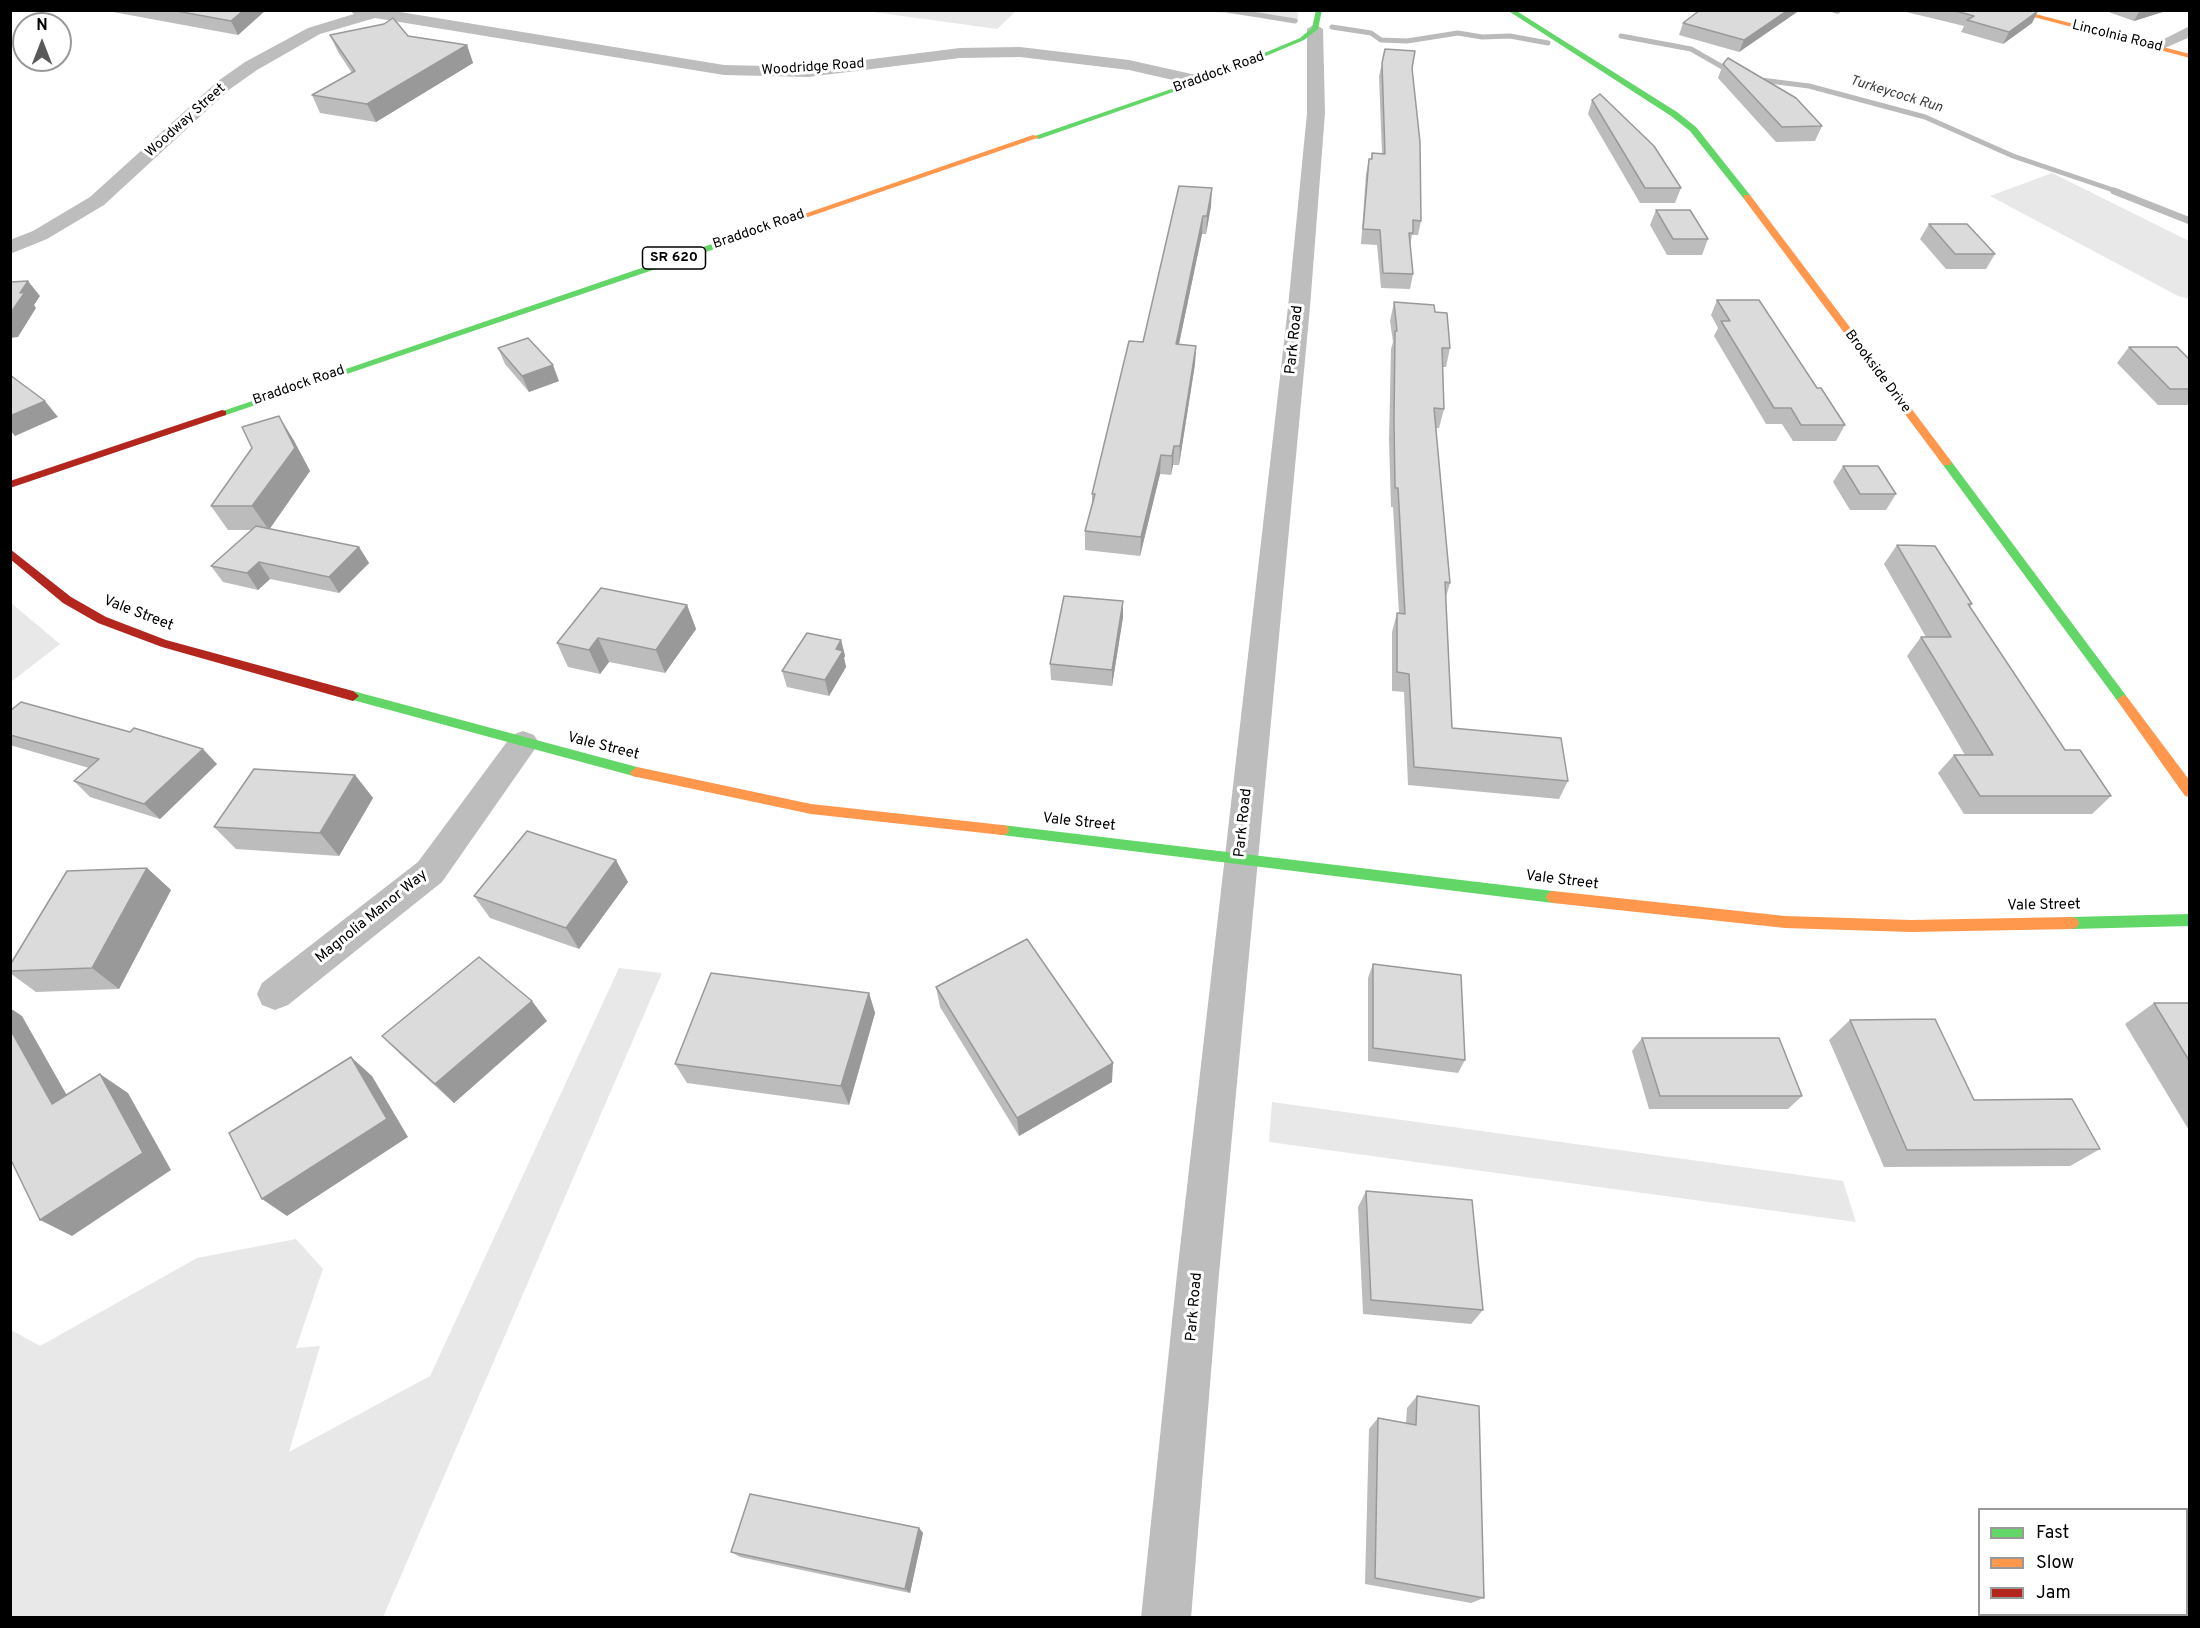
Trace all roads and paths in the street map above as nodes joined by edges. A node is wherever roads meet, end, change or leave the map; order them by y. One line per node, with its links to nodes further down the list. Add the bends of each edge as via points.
1 (318, 10): 6 (street, via 319,24)
2 (1510, 10): 15 (street, Brookside Drive, via 1693,129 2036,581)
3 (2010, 10): 8 (street, Lincolnia Road)
4 (365, 12): 6 (street, Woodway Street); 10 (street, Woodridge Road, via 724,70 808,72 948,54 1020,52 1110,62)
5 (1317, 20): 10 (street, Braddock Road / SR 620, via 1283,49); 16 (street, Park Road, via 1316,113 1300,296)
6 (314, 31): 11 (street, Woodway Street, via 224,85 98,201 60,225)
7 (2190, 31): 8 (street)
8 (2156, 47): 9 (street, Lincolnia Road)
9 (2190, 56)
10 (1199, 81): 12 (street, Braddock Road / SR 620)
11 (10, 248)
12 (10, 485)
13 (10, 553): 14 (street, Vale Street, via 67,600 102,620 152,639)
14 (523, 743): 16 (street, Vale Street, via 721,792 811,809); 18 (street, Magnolia Manor Way, via 430,872)
15 (2190, 792)
16 (1241, 858): 17 (street, Vale Street, via 1785,922 1911,926); 19 (street, Park Road)
17 (2190, 920)
18 (275, 994)
19 (1166, 1617)

